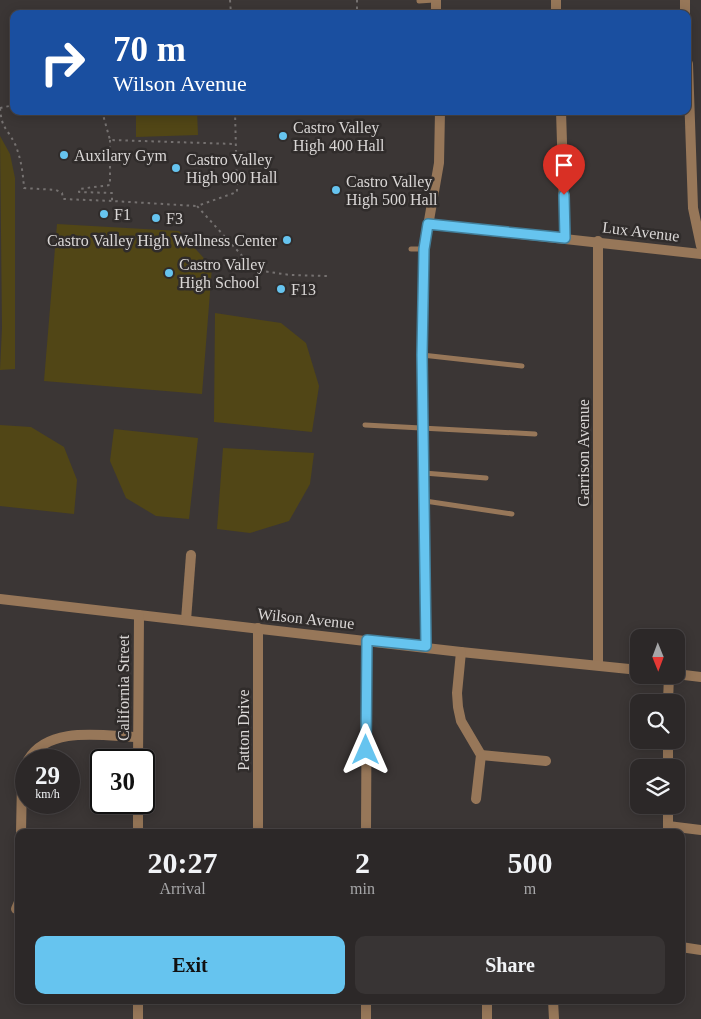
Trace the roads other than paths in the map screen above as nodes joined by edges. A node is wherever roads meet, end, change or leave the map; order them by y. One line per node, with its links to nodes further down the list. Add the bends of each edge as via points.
1 (435, 0): 2 (lane)
2 (419, 1)
3 (440, 115): 6 (street, via 439,163)
4 (561, 115): 7 (street)
5 (690, 115): 9 (street, via 693,208)
6 (428, 224): 7 (street, Lux Avenue); 11 (street)
7 (565, 238): 8 (street, Lux Avenue)
8 (598, 242): 12 (street, Lux Avenue); 30 (street, Garrison Avenue)
9 (701, 246)
10 (411, 249): 11 (lane)
11 (424, 249): 13 (street)
12 (701, 254)
13 (422, 355): 14 (lane); 16 (street)
14 (522, 366)
15 (365, 425): 16 (lane)
16 (423, 430): 17 (lane); 18 (street)
17 (535, 434)
18 (424, 473): 19 (lane); 20 (street)
19 (486, 478)
20 (425, 501): 21 (lane); 28 (street)
21 (512, 514)
22 (191, 555): 25 (street)
23 (0, 599): 24 (street, Wilson Avenue)
24 (139, 615): 25 (street, Wilson Avenue); 34 (street, California Street)
25 (186, 620): 26 (street, Wilson Avenue)
26 (258, 628): 27 (street, Wilson Avenue); 45 (street, Patton Drive)
27 (367, 640): 28 (street, Wilson Avenue); 46 (street)
28 (426, 646): 29 (street, Wilson Avenue)
29 (461, 652): 30 (street, Wilson Avenue); 37 (street, via 456,693 458,707 461,721)
30 (598, 665): 31 (street, Wilson Avenue)
31 (630, 669)
32 (685, 675): 33 (street)
33 (701, 677)
34 (138, 736): 35 (street, via 59,737); 36 (street, California Street)
35 (38, 749)
36 (138, 749)
37 (481, 755): 38 (street); 39 (street)
38 (546, 761)
39 (476, 799)
40 (21, 814): 43 (street)
41 (138, 814): 44 (street)
42 (668, 814): 47 (street)
43 (21, 829)
44 (138, 829)
45 (258, 829)
46 (366, 829)
47 (668, 829)
48 (685, 830): 49 (street)
49 (701, 830)
50 (685, 948): 51 (street)
51 (701, 950)
52 (138, 1004): 56 (street)
53 (366, 1004): 57 (street)
54 (487, 1004): 58 (street)
55 (553, 1004): 59 (street)
56 (138, 1019)
57 (366, 1019)
58 (487, 1019)
59 (554, 1019)

